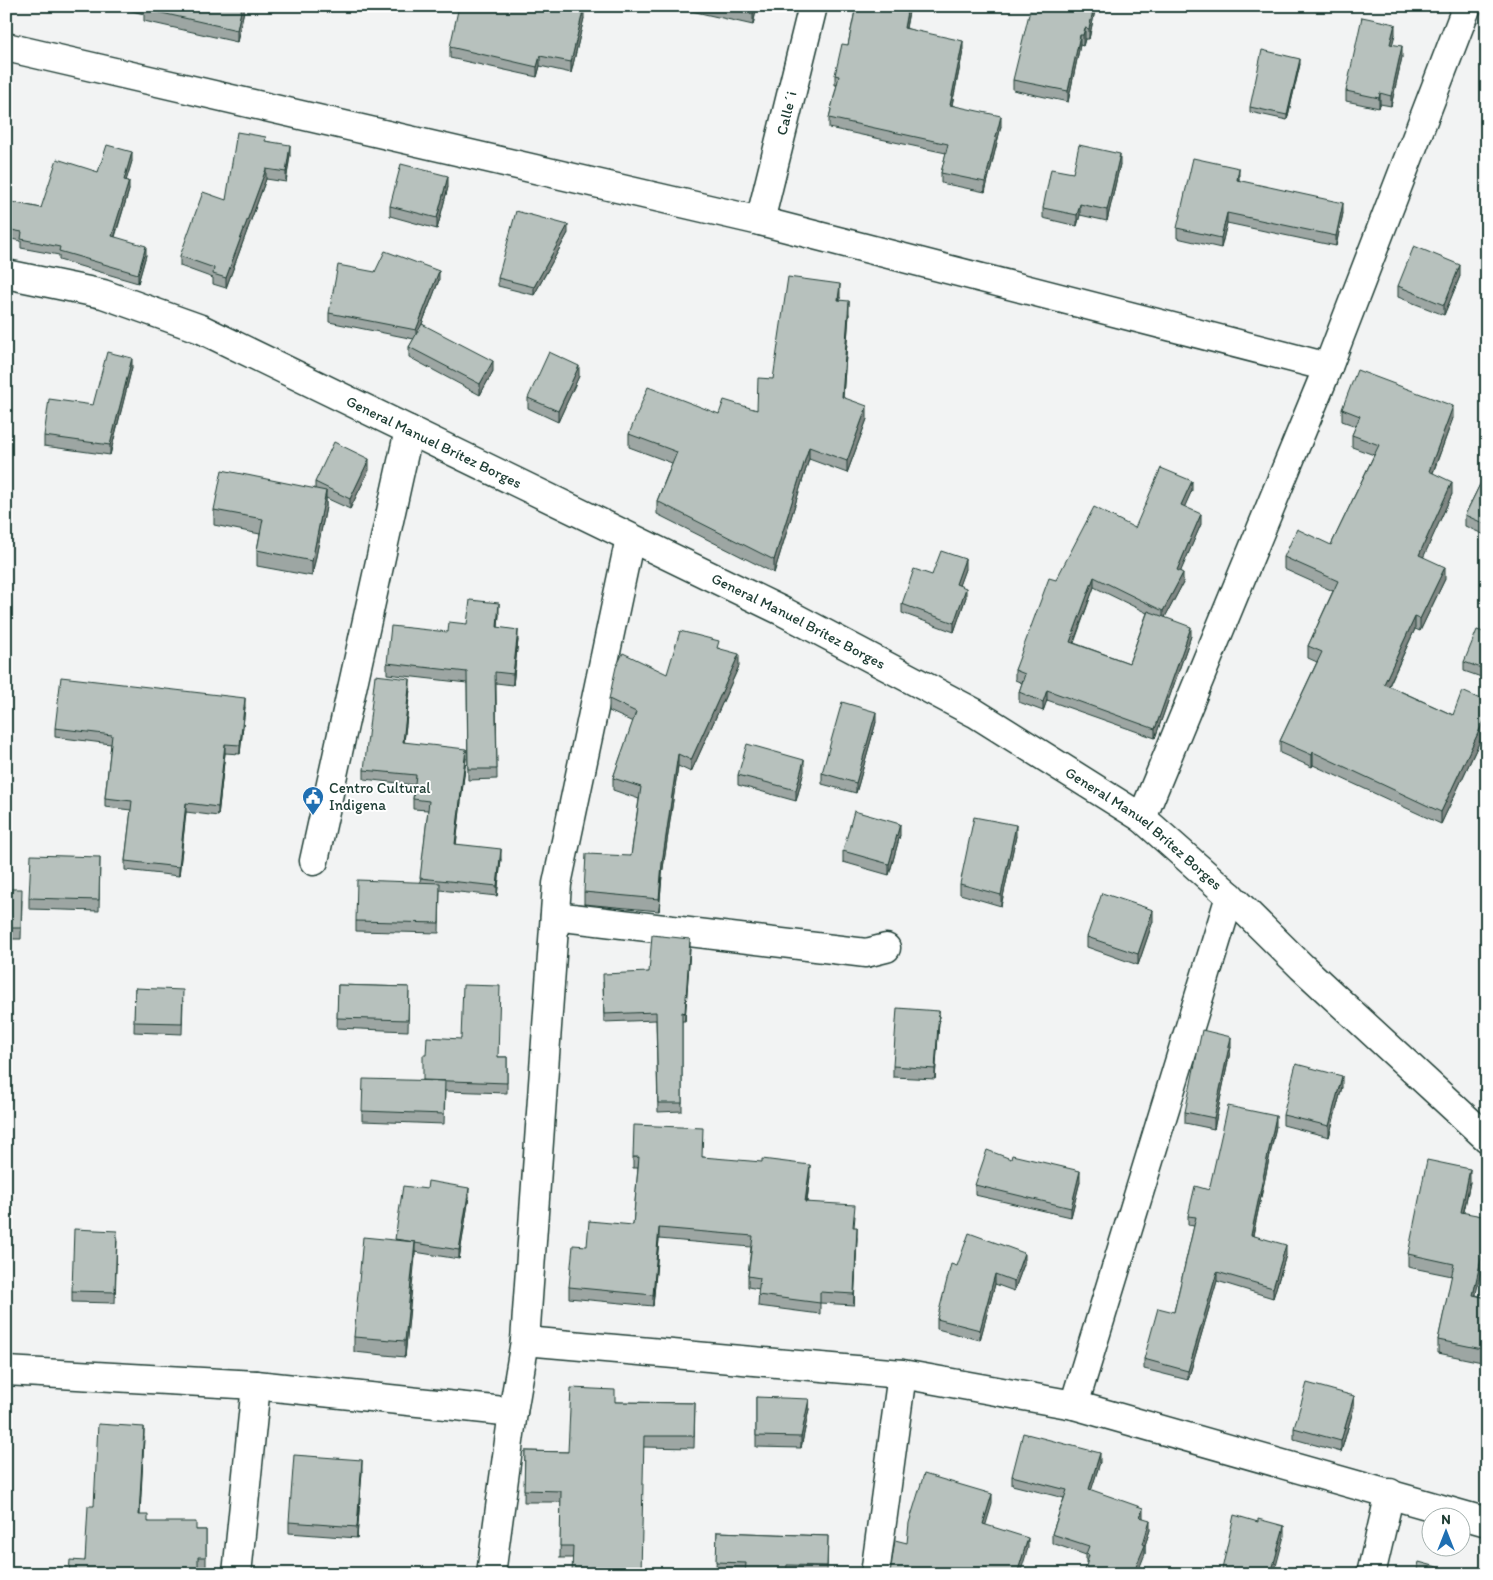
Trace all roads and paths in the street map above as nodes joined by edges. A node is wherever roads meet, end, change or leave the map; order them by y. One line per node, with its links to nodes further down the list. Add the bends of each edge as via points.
1 (813, 6): 4 (street, Calle´i)
2 (1468, 6): 6 (street)
3 (6, 47): 4 (street)
4 (760, 221): 6 (street)
5 (6, 274): 7 (street, General Manuel Brítez Borges, via 103,294 157,311 201,329)
6 (1328, 367): 9 (street)
7 (409, 430): 8 (street, General Manuel Brítez Borges); 10 (street)
8 (630, 538): 9 (street, General Manuel Brítez Borges, via 784,612 975,713); 12 (street, via 557,884)
9 (1142, 818): 11 (street, General Manuel Brítez Borges)
10 (314, 861)
11 (1230, 896): 14 (street, General Manuel Brítez Borges); 19 (street)
12 (555, 916): 13 (street, via 866,953); 15 (street)
13 (886, 948)
14 (1487, 1138)
15 (525, 1341): 17 (street); 20 (street)
16 (6, 1371): 18 (street)
17 (902, 1374): 19 (street); 25 (street)
18 (256, 1385): 20 (street); 23 (street)
19 (1074, 1405): 21 (street)
20 (513, 1412): 24 (street)
21 (1390, 1493): 22 (street); 26 (street)
22 (1487, 1522)
23 (236, 1574)
24 (491, 1574)
25 (875, 1574)
26 (1371, 1574)

